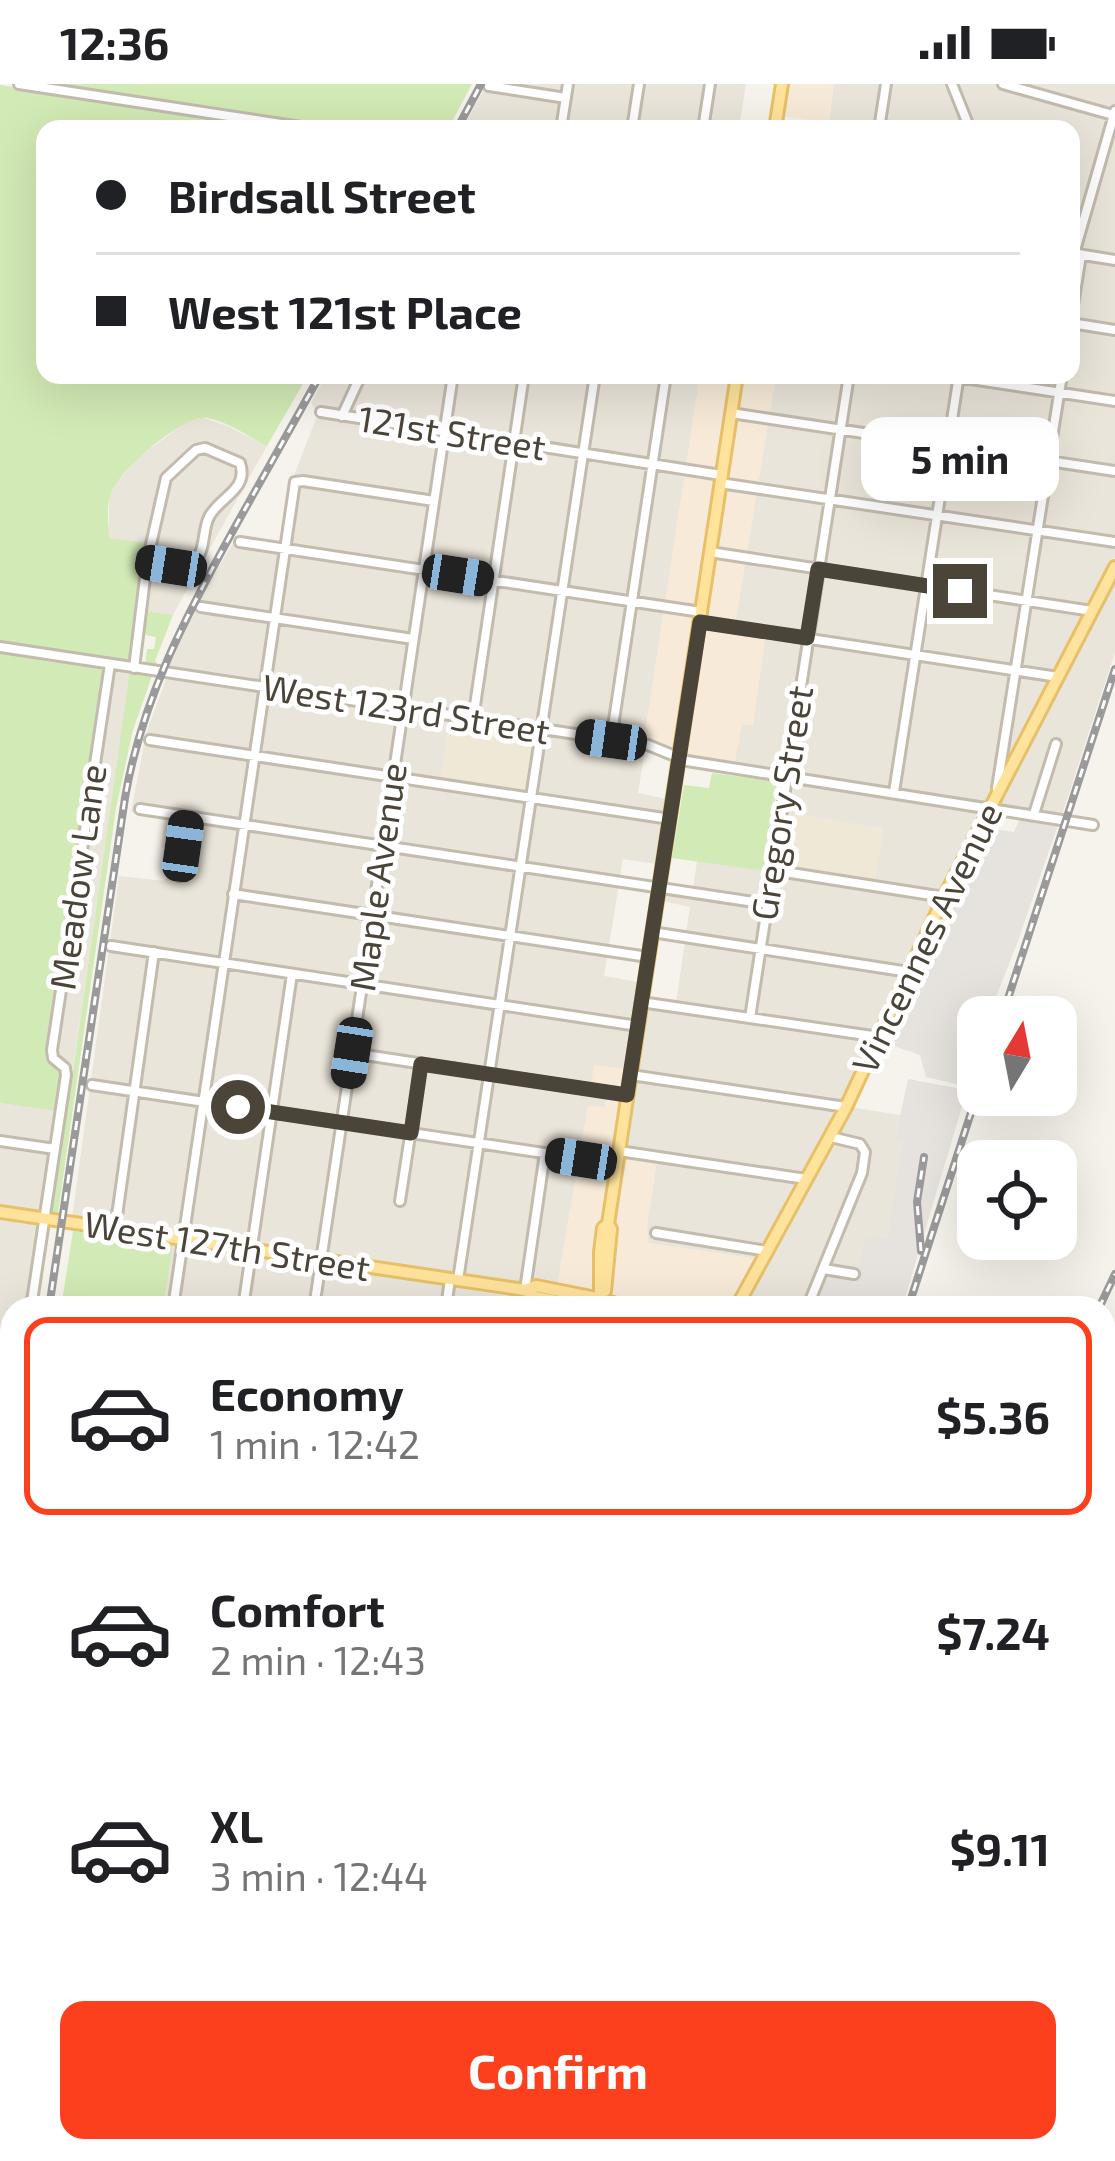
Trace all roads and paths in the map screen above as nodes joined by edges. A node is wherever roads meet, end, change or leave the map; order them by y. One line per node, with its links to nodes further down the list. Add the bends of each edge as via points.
1 (19, 84): 12 (street)
2 (568, 84): 10 (street)
3 (639, 84): 14 (street)
4 (710, 84): 15 (street)
5 (782, 84): 16 (main road)
6 (886, 84): 17 (street)
7 (948, 84): 18 (street)
8 (1003, 84): 11 (street)
9 (488, 86): 10 (street)
10 (566, 98): 13 (street)
11 (1114, 113): 19 (street)
12 (255, 120)
13 (562, 120)
14 (633, 120)
15 (704, 120)
16 (776, 120)
17 (880, 120)
18 (966, 120)
19 (1080, 236)
20 (1080, 255): 21 (street)
21 (1115, 260)
22 (1080, 323): 23 (street)
23 (1115, 330)
24 (357, 384): 38 (street)
25 (452, 384): 40 (street, Maple Avenue)
26 (523, 384): 41 (street)
27 (594, 384): 43 (street)
28 (665, 384): 45 (street)
29 (735, 384): 37 (main road)
30 (848, 384): 39 (street, Gregory Street)
31 (958, 384): 42 (street)
32 (1006, 384): 34 (street)
33 (1060, 384): 34 (street)
34 (1059, 393): 35 (street); 44 (street)
35 (1115, 401)
36 (321, 412): 38 (street, 121st Street)
37 (730, 413): 39 (street); 47 (main road)
38 (342, 416): 40 (street, 121st Street)
39 (840, 429): 42 (street); 48 (street, Gregory Street)
40 (444, 432): 41 (street, 121st Street); 49 (street, Maple Avenue)
41 (514, 443): 43 (street, 121st Street); 60 (street)
42 (948, 446): 44 (street); 50 (street)
43 (583, 454): 45 (street, 121st Street); 62 (street)
44 (1048, 461): 46 (street); 51 (street)
45 (652, 464): 47 (street, 121st Street); 64 (street)
46 (1115, 471)
47 (721, 479): 48 (street, 121st Street); 55 (main road)
48 (829, 499): 50 (street, 121st Street); 58 (street, Gregory Street)
49 (434, 501): 54 (street, via 295,482); 59 (street, Maple Avenue)
50 (938, 515): 51 (street, 121st Street); 61 (street)
51 (1038, 530): 53 (street, 121st Street); 63 (street)
52 (240, 542): 54 (street)
53 (1115, 542)
54 (284, 549): 59 (street); 68 (street)
55 (710, 553): 58 (street); 67 (main road)
56 (147, 562): 56 (street, via 162,488 176,467 205,448 240,463 240,485 210,516 195,561 184,568); 74 (street)
57 (1115, 568): 66 (main road, Vincennes Avenue)
58 (818, 569): 61 (street); 69 (street, Gregory Street)
59 (424, 570): 60 (street); 70 (street, Maple Avenue)
60 (493, 580): 62 (street); 79 (street)
61 (926, 586): 63 (street); 72 (street)
62 (562, 591): 64 (street); 80 (street)
63 (1026, 601): 66 (street); 75 (street)
64 (632, 602): 67 (street); 82 (street)
65 (201, 607): 68 (street)
66 (1092, 611): 76 (main road, Vincennes Avenue)
67 (701, 617): 69 (street); 85 (main road)
68 (274, 618): 70 (street); 77 (street)
69 (807, 638): 72 (street); 86 (street, Gregory Street)
70 (413, 639): 78 (street, Maple Avenue)
71 (0, 647): 73 (street, West 123rd Street)
72 (916, 655): 75 (street); 88 (street)
73 (112, 664): 74 (street, West 123rd Street); 137 (street, Meadow Lane, via 52,1050 66,1076)
74 (134, 668): 77 (street, West 123rd Street)
75 (1016, 670): 76 (street); 89 (street)
76 (1058, 677): 89 (main road, Vincennes Avenue)
77 (264, 687): 78 (street, West 123rd Street); 84 (street)
78 (403, 708): 79 (street, West 123rd Street); 87 (street, Maple Avenue)
79 (472, 719): 80 (street, West 123rd Street)
80 (542, 729): 82 (street, West 123rd Street); 90 (street)
81 (150, 740): 84 (street)
82 (611, 740): 85 (street, West 123rd Street)
83 (1056, 743): 93 (street)
84 (254, 757): 87 (street); 96 (street)
85 (680, 757): 86 (street, West 123rd Street); 95 (main road)
86 (785, 776): 88 (street, West 123rd Street); 100 (street, Gregory Street)
87 (393, 777): 90 (street); 98 (street, Maple Avenue)
88 (894, 792): 91 (street, West 123rd Street)
89 (996, 794): 91 (main road, Vincennes Avenue)
90 (531, 798): 95 (street); 99 (street)
91 (990, 807): 93 (street, West 123rd Street); 104 (main road, Vincennes Avenue)
92 (140, 809): 94 (street)
93 (1034, 814): 97 (street, West 123rd Street)
94 (187, 817): 96 (street); 101 (street)
95 (670, 819): 102 (main road)
96 (244, 825): 98 (street); 103 (street)
97 (1094, 825)
98 (383, 846): 99 (street); 106 (street, Maple Avenue)
99 (521, 867): 102 (street); 108 (street)
100 (772, 870): 104 (street); 105 (street, Gregory Street)
101 (179, 876)
102 (658, 888): 105 (street); 107 (main road)
103 (233, 894): 106 (street); 113 (street)
104 (944, 897): 114 (main road, Vincennes Avenue)
105 (766, 904): 110 (street, Gregory Street)
106 (372, 915): 108 (street); 116 (street, Maple Avenue)
107 (652, 932): 110 (street); 112 (main road)
108 (510, 936): 112 (street); 118 (street)
109 (111, 946): 111 (street)
110 (760, 950): 114 (street); 119 (street, Gregory Street)
111 (154, 952): 113 (street); 127 (street)
112 (648, 957): 117 (main road)
113 (223, 963): 115 (street); 129 (street)
114 (909, 972): 121 (main road, Vincennes Avenue)
115 (292, 974): 116 (street); 131 (street)
116 (362, 984): 118 (street); 122 (street, Maple Avenue)
117 (641, 1002): 119 (street); 120 (main road)
118 (500, 1005): 120 (street); 124 (street)
119 (750, 1018): 121 (street)
120 (638, 1026): 125 (main road)
121 (881, 1037): 130 (main road, Vincennes Avenue)
122 (352, 1053): 123 (street); 132 (street, Maple Avenue)
123 (421, 1064): 124 (street); 133 (street)
124 (489, 1074): 128 (street); 136 (street)
125 (631, 1075): 128 (main road); 130 (street)
126 (92, 1085): 127 (street)
127 (134, 1091): 129 (street); 145 (street)
128 (627, 1095): 139 (main road)
129 (202, 1101): 131 (street); 147 (street)
130 (846, 1107): 134 (main road, Vincennes Avenue)
131 (272, 1112): 132 (street); 148 (street)
132 (341, 1122): 133 (street); 151 (street, Maple Avenue)
133 (411, 1133): 136 (street); 141 (street)
134 (830, 1137): 140 (main road, Vincennes Avenue); 152 (street, via 860,1144 865,1156)
135 (0, 1141): 137 (street)
136 (479, 1143): 138 (street); 154 (street)
137 (55, 1149): 143 (street, Meadow Lane)
138 (545, 1153): 139 (street); 155 (street)
139 (618, 1157): 140 (street); 144 (main road)
140 (807, 1180): 149 (main road, Vincennes Avenue)
141 (400, 1201)
142 (0, 1212): 143 (main road, West 127th Street)
143 (45, 1219): 145 (main road, West 127th Street); 157 (street, Meadow Lane)
144 (608, 1224): 150 (main road); 165 (main road)
145 (115, 1229): 147 (main road, West 127th Street)
146 (656, 1233): 149 (street)
147 (182, 1240): 148 (main road, West 127th Street); 158 (street)
148 (251, 1250): 151 (main road, West 127th Street); 159 (street)
149 (767, 1251): 166 (main road, Vincennes Avenue)
150 (600, 1252): 156 (main road, via 592,1288); 164 (main road)
151 (320, 1261): 154 (main road, West 127th Street); 160 (street, Maple Avenue)
152 (824, 1269): 153 (street); 167 (street)
153 (854, 1274)
154 (454, 1280): 155 (main road, West 127th Street); 161 (street)
155 (526, 1290): 156 (main road, West 127th Street); 162 (main road, West 127th Street)
156 (575, 1293): 163 (main road, West 127th Street)
157 (33, 1296)
158 (174, 1296)
159 (245, 1296)
160 (316, 1296)
161 (449, 1296)
162 (534, 1296)
163 (581, 1296)
164 (599, 1296)
165 (603, 1296)
166 (742, 1296)
167 (812, 1296)

